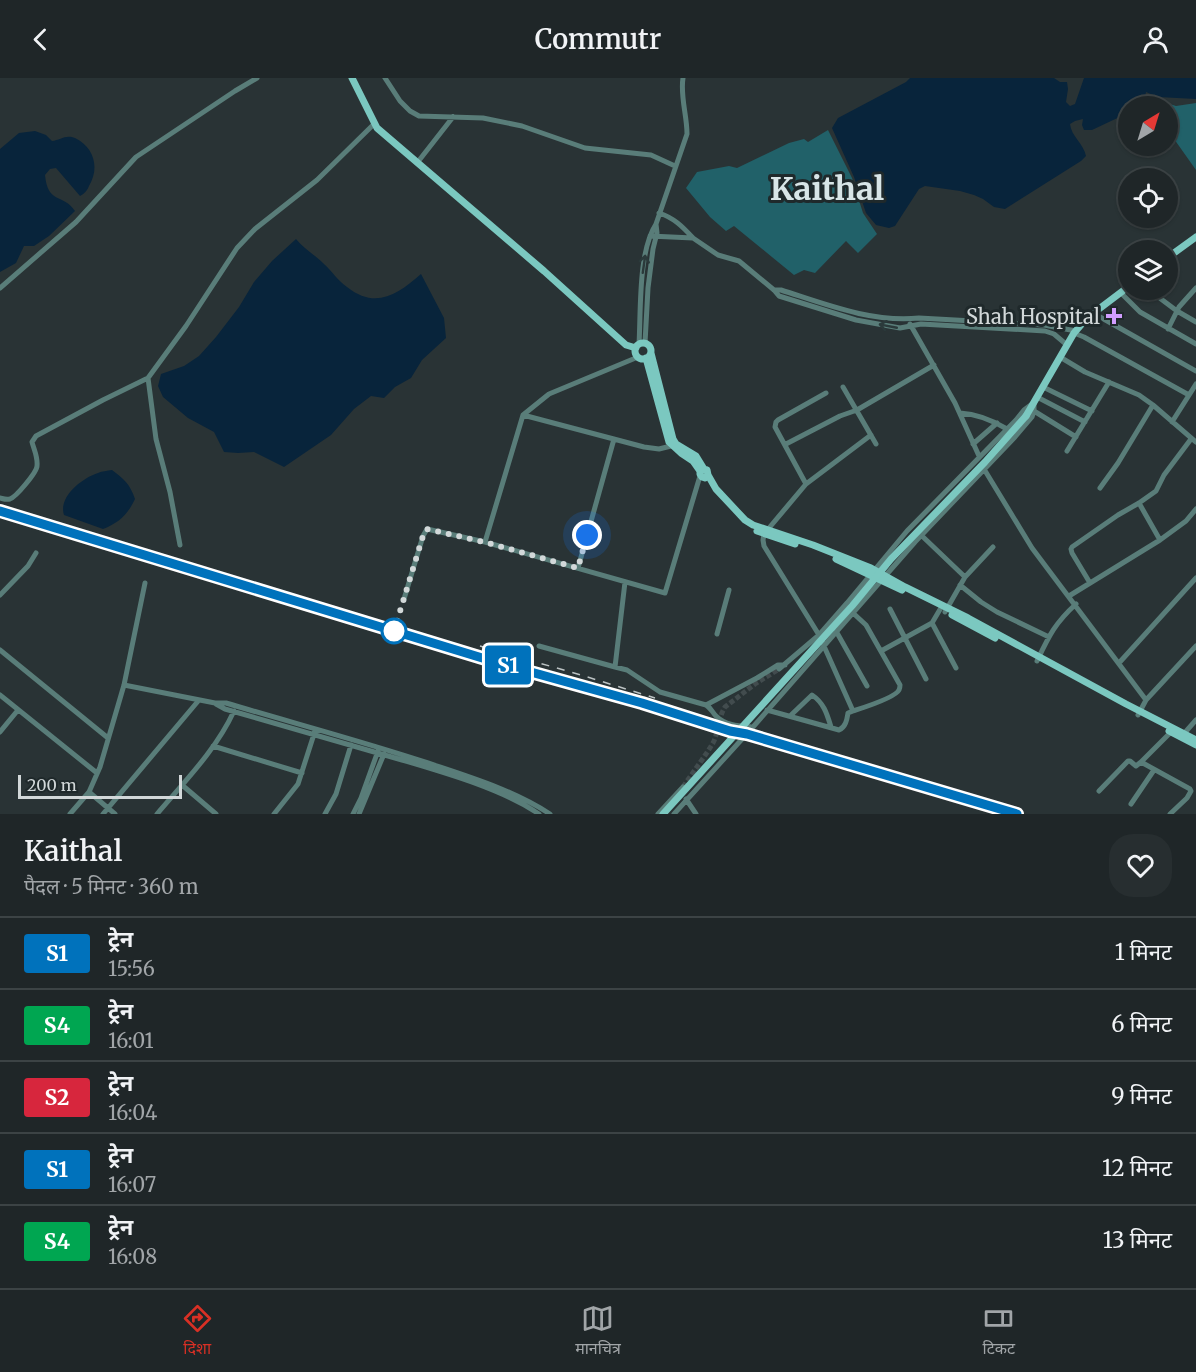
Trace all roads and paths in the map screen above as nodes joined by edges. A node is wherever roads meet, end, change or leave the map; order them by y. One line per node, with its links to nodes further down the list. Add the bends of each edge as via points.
1 (257, 78): 14 (street, via 136,158 76,222)
2 (352, 78): 6 (main road)
3 (385, 78): 5 (street, via 410,111 420,116)
4 (682, 78): 8 (street, via 687,134)
5 (453, 117): 7 (street); 8 (street, via 522,126 585,148 651,155)
6 (374, 124): 7 (main road); 34 (street, via 237,248)
7 (417, 162): 28 (main road, via 626,345)
8 (675, 166): 9 (street)
9 (659, 213): 10 (street); 12 (street, via 680,223)
10 (653, 237): 12 (street); 28 (street, via 644,264)
11 (1196, 237): 13 (main road)
12 (693, 238): 16 (street, via 718,255 739,261)
13 (1178, 250)
14 (0, 288)
15 (1196, 288): 20 (street)
16 (774, 290): 23 (street, via 850,312); 24 (street, one-way to 16, via 900,328 856,320 779,296)
17 (1118, 294): 21 (main road)
18 (1129, 300): 25 (street)
19 (1162, 300): 20 (street)
20 (1177, 311): 22 (street); 25 (street)
21 (1093, 313): 26 (main road); 33 (street)
22 (1195, 319)
23 (908, 320): 24 (street); 26 (street, via 1044,325)
24 (911, 326): 29 (street, via 1045,331); 32 (street)
25 (1168, 329): 27 (street)
26 (1075, 332): 29 (main road); 40 (street)
27 (1196, 344)
28 (640, 345): 30 (main road, via 636,354); 30 (main road, via 650,346)
29 (1067, 345): 31 (main road)
30 (645, 356): 47 (street, via 549,394); 59 (main road)
31 (1060, 357): 35 (street); 38 (main road)
32 (934, 365): 43 (street); 46 (street)
33 (1196, 371)
34 (148, 378): 66 (street, via 36,436 32,442 36,470 12,498); 73 (street, via 156,439)
35 (1109, 382): 42 (street); 45 (street)
36 (1196, 384): 40 (street)
37 (843, 387): 43 (street)
38 (1043, 387): 41 (main road); 45 (street)
39 (826, 393): 56 (street, via 776,422)
40 (1189, 395): 49 (street)
41 (1035, 400): 44 (street); 48 (street); 51 (street); 159 (main road, bridge, via 1026,416 985,462 891,559)
42 (1152, 405): 49 (street); 65 (street)
43 (857, 410): 52 (street); 56 (street)
44 (1034, 411): 53 (street); 62 (street)
45 (1092, 411): 48 (street)
46 (960, 413): 50 (street); 58 (street)
47 (523, 416): 54 (street); 72 (street)
48 (1085, 422): 53 (street)
49 (1172, 422): 55 (street)
50 (997, 423): 51 (street); 58 (street)
51 (1006, 429): 61 (street)
52 (871, 435): 57 (street); 64 (street)
53 (1076, 437): 60 (street)
54 (614, 439): 59 (street, via 644,447); 76 (street)
55 (1194, 440): 67 (street, via 1164,475 1156,491)
56 (786, 444): 64 (street)
57 (876, 444)
58 (973, 444): 61 (street)
59 (674, 445): 63 (main road, via 696,456)
60 (1068, 451)
61 (979, 456): 77 (street)
62 (984, 469): 70 (street); 87 (street, via 1032,548)
63 (703, 474): 69 (main road, via 745,519); 81 (street, via 665,593)
64 (806, 483): 69 (street)
65 (1100, 488)
66 (0, 498)
67 (1139, 503): 71 (street); 83 (street, via 1072,547)
68 (1196, 508): 71 (street, via 1186,521)
69 (766, 532): 77 (main road); 96 (street, via 764,546)
70 (921, 535): 78 (street); 79 (street)
71 (1160, 540): 83 (street)
72 (484, 542): 76 (street); 88 (street, via 427,529)
73 (180, 545)
74 (993, 547): 78 (street)
75 (36, 553): 86 (street)
76 (578, 568): 81 (street)
77 (872, 572): 79 (main road); 96 (street)
78 (965, 577): 84 (street)
79 (883, 578): 91 (main road); 92 (street)
80 (1196, 578): 105 (street)
81 (625, 582): 107 (street)
82 (145, 583): 111 (street)
83 (1090, 583): 87 (street)
84 (960, 585): 91 (street); 97 (street, via 997,612)
85 (729, 590): 95 (street)
86 (0, 595)
87 (1069, 596): 89 (street)
88 (404, 599)
89 (1076, 604): 97 (street, via 1062,616); 105 (street)
90 (890, 609): 98 (street)
91 (944, 609): 93 (street); 104 (main road)
92 (853, 613): 94 (street); 103 (street, via 866,625)
93 (932, 623): 98 (street); 109 (street)
94 (836, 631): 100 (street); 112 (street)
95 (717, 634)
96 (819, 635): 100 (street); 106 (street)
97 (1049, 637): 104 (street)
98 (906, 638): 103 (street); 110 (street)
99 (539, 646): 107 (street)
100 (824, 646): 119 (street); 120 (street)
101 (1196, 646): 115 (street)
102 (0, 650): 130 (street)
103 (881, 651): 120 (street, via 900,685 899,690)
104 (1038, 659): 121 (main road)
105 (1119, 663): 115 (street)
106 (785, 665): 108 (street); 116 (street, via 778,665)
107 (615, 667): 116 (street, via 627,670 660,692)
108 (779, 669)
109 (956, 669)
110 (926, 679)
111 (124, 685): 114 (street); 130 (street)
112 (867, 686)
113 (0, 696): 118 (street)
114 (199, 700): 117 (street); 146 (street)
115 (1146, 700): 121 (street)
116 (706, 705): 124 (street, via 723,721)
117 (234, 709): 127 (street); 134 (street)
118 (18, 710): 126 (street); 139 (street)
119 (767, 710): 122 (street); 124 (street)
120 (853, 711): 125 (street, via 848,712 842,729)
121 (1139, 713): 128 (main road); 129 (main road)
122 (790, 716): 125 (street); 125 (street, via 812,695 824,706)
123 (1196, 720): 129 (street)
124 (753, 727): 144 (street)
125 (831, 727)
126 (0, 732)
127 (315, 732): 132 (street); 135 (street); 140 (street)
128 (1171, 732): 129 (main road); 137 (street)
129 (1182, 735): 131 (main road); 133 (main road)
130 (108, 738): 139 (street)
131 (1196, 740)
132 (351, 745): 135 (street); 153 (street, via 336,794)
133 (1196, 745)
134 (213, 746): 140 (street); 141 (street)
135 (378, 750): 136 (street); 154 (street)
136 (385, 752): 155 (street); 156 (street, via 464,780); 157 (street, via 495,786)
137 (1141, 762): 138 (street); 142 (street, via 1136,766 1128,761)
138 (1154, 770): 145 (street); 162 (street, via 1191,791)
139 (97, 773): 143 (street)
140 (302, 773): 152 (street)
141 (182, 785): 150 (street); 151 (street)
142 (1099, 791)
143 (89, 792): 146 (street); 147 (street)
144 (687, 800): 158 (street, via 681,789); 160 (street); 161 (street)
145 (1131, 804)
146 (108, 808): 148 (street); 149 (street)
147 (70, 814)
148 (103, 814)
149 (115, 814)
150 (157, 814)
151 (216, 814)
152 (274, 814)
153 (325, 814)
154 (353, 814)
155 (359, 814)
156 (539, 814)
157 (550, 814)
158 (658, 814)
159 (663, 814)
160 (674, 814)
161 (696, 814)
162 (1170, 814)

